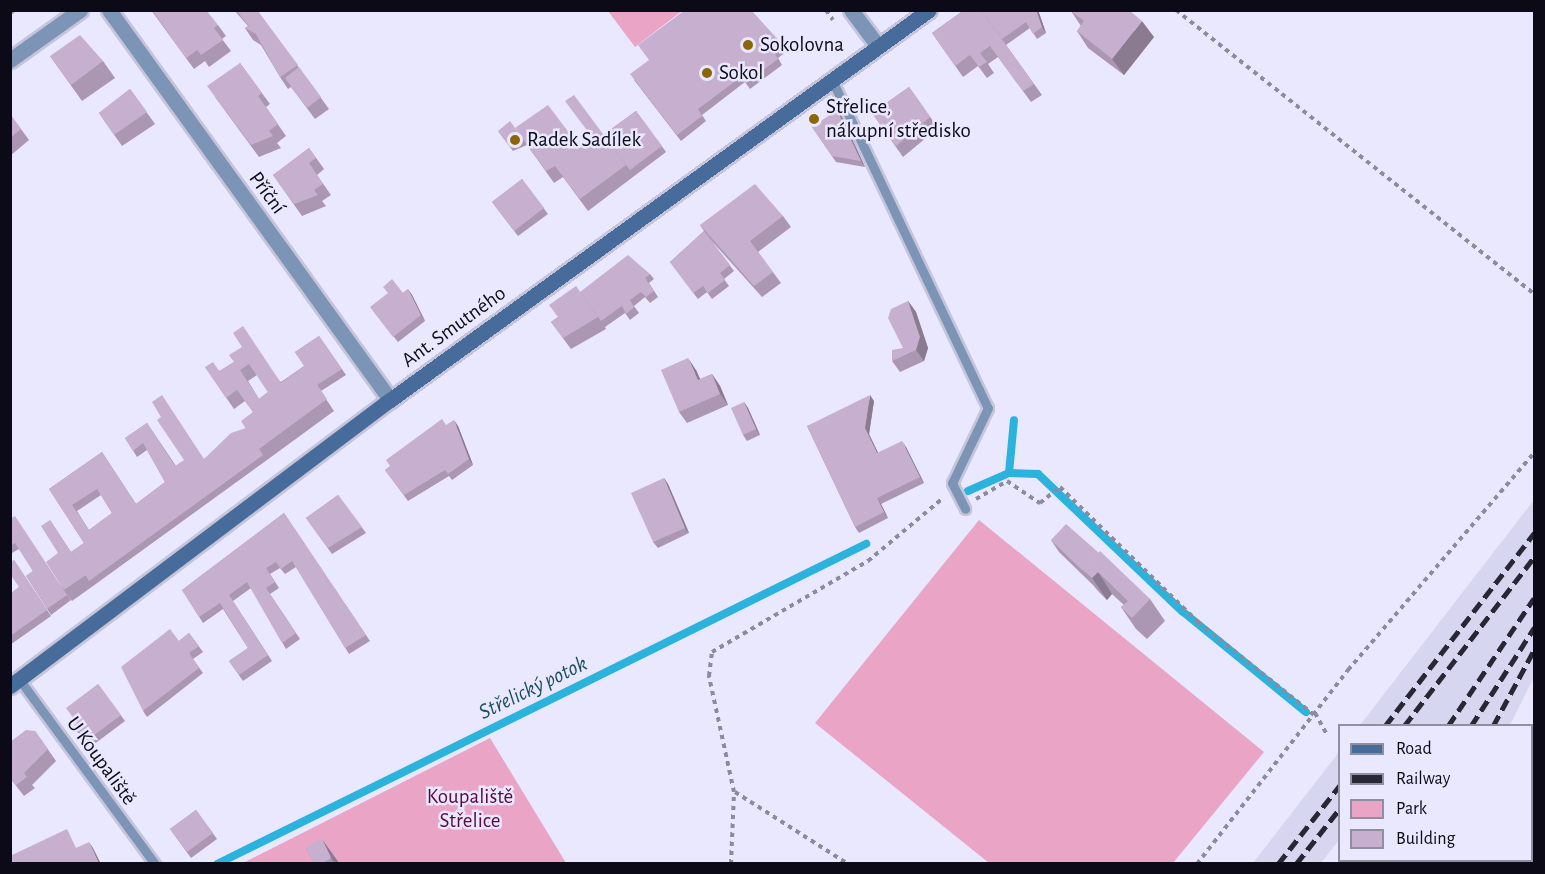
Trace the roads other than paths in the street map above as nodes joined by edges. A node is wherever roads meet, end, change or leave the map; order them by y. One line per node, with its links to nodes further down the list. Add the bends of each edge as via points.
1 (80, 10): 6 (street)
2 (109, 10): 8 (street, Příční)
3 (851, 10): 5 (street)
4 (928, 10): 5 (street, Ant. Smutného)
5 (878, 46): 7 (street, Ant. Smutného)
6 (10, 60)
7 (832, 80): 8 (street, Ant. Smutného); 9 (lane, via 988,408 952,483)
8 (390, 400): 10 (street, Ant. Smutného)
9 (965, 508)
10 (15, 682): 11 (lane, U Koupaliště)
11 (155, 864)

